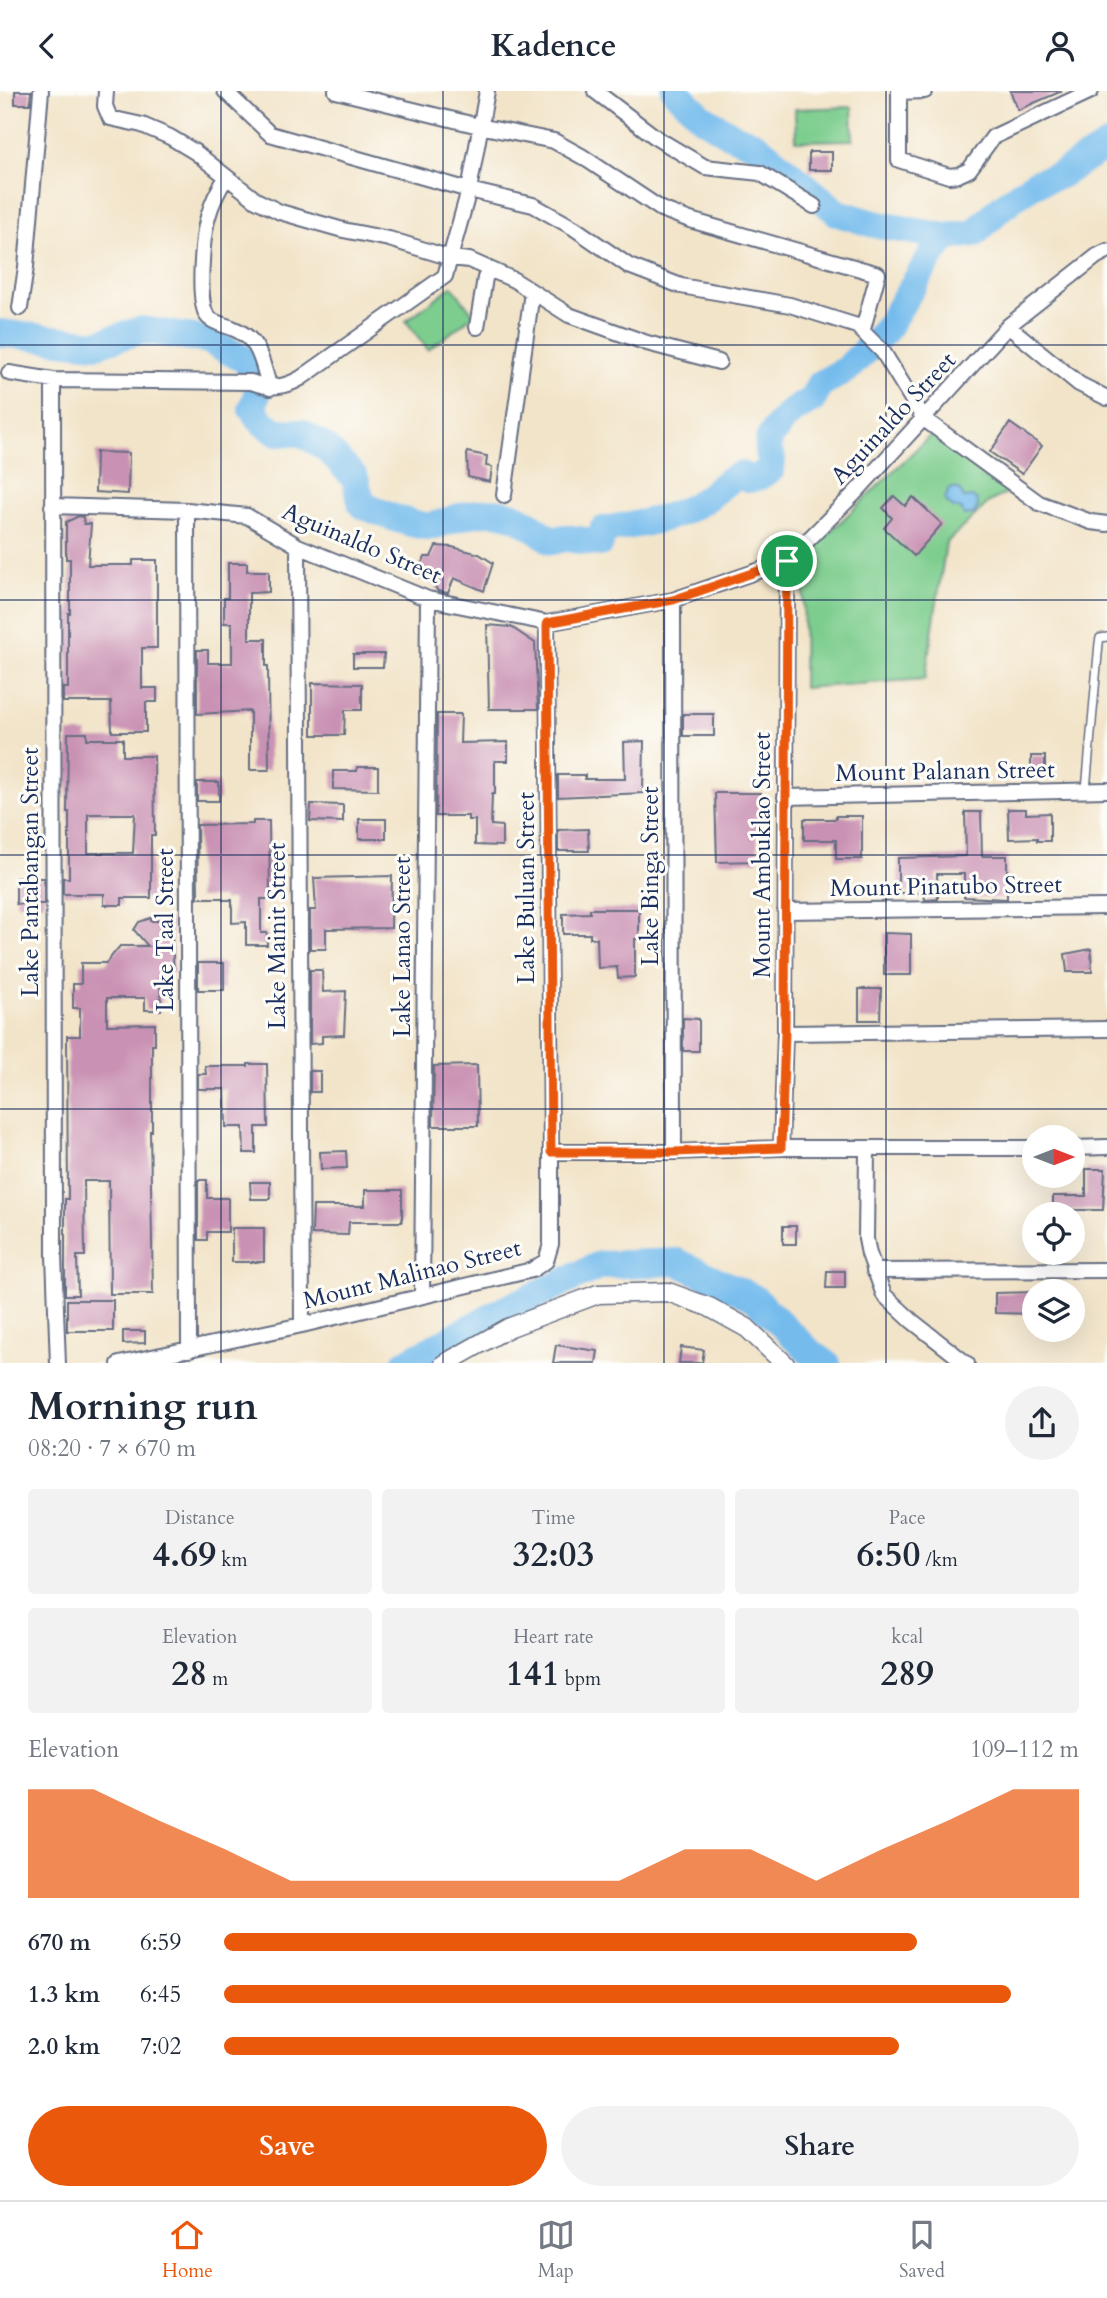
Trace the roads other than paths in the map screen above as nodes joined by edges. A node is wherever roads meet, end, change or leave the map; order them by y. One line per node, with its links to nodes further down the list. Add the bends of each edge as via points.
1 (41, 91): 19 (street)
2 (106, 91): 12 (street, via 110,118 170,137)
3 (225, 91): 13 (street, via 270,134)
4 (336, 91): 11 (street)
5 (487, 91): 11 (street)
6 (595, 91): 14 (street, via 658,139 705,167 760,173)
7 (925, 91): 9 (street)
8 (1091, 91): 10 (street)
9 (900, 92): 10 (street, via 899,160 948,176 969,170 993,137)
10 (1069, 97)
11 (479, 126): 13 (street); 22 (street, via 554,141 661,209 690,220 878,274)
12 (226, 178): 16 (street, via 281,212); 26 (street, via 211,205 204,235 204,310 211,320 248,335 256,345)
13 (469, 190): 16 (street); 22 (street, via 533,205 629,266 681,286 790,305)
14 (814, 206)
15 (1104, 256): 20 (street, Aguinaldo Street)
16 (452, 258): 17 (street); 26 (street, via 445,277 301,378 282,386)
17 (489, 269): 18 (street); 21 (street)
18 (532, 292): 23 (street, via 569,315); 29 (street)
19 (20, 308)
20 (1009, 326): 27 (street, via 1079,384); 28 (street, Aguinaldo Street)
21 (477, 327)
22 (866, 332): 28 (street)
23 (719, 362)
24 (9, 373): 25 (street)
25 (53, 380): 26 (street); 30 (street, Lake Pantabangan Street)
26 (262, 386)
27 (1107, 398)
28 (924, 419): 32 (street, via 1039,503); 34 (street, Aguinaldo Street)
29 (504, 495)
30 (52, 506): 31 (street, Aguinaldo Street); 58 (street, Lake Pantabangan Street)
31 (187, 510): 33 (street, Aguinaldo Street, via 247,516); 57 (street, Lake Taal Street)
32 (1107, 524)
33 (298, 546): 35 (street, Aguinaldo Street); 56 (street, Lake Mainit Street)
34 (787, 561): 36 (street, Aguinaldo Street); 41 (street, Mount Ambuklao Street)
35 (428, 599): 37 (street, Aguinaldo Street); 55 (street, Lake Lanao Street)
36 (673, 600): 37 (street, Aguinaldo Street); 52 (street, Lake Binga Street)
37 (547, 623): 51 (street, Lake Buluan Street)
38 (1107, 636): 39 (lane, via 1099,643)
39 (1086, 790): 40 (street, Mount Palanan Street); 41 (street, Mount Palanan Street)
40 (1107, 790)
41 (785, 797): 43 (street, Mount Ambuklao Street)
42 (1107, 907): 43 (street, Mount Pinatubo Street)
43 (785, 911): 45 (street, Mount Ambuklao Street)
44 (1107, 1029): 45 (street)
45 (785, 1033): 47 (street, Mount Ambuklao Street)
46 (1107, 1147): 49 (street)
47 (781, 1148): 50 (street); 52 (street)
48 (1022, 1148): 50 (street)
49 (1085, 1148)
50 (867, 1150): 54 (street, via 866,1239)
51 (551, 1152): 52 (street); 55 (street, Mount Malinao Street, via 551,1244 546,1261 532,1271)
52 (674, 1152)
53 (1107, 1270): 54 (street)
54 (874, 1271): 62 (street, via 884,1295)
55 (422, 1296): 56 (street, Mount Malinao Street)
56 (302, 1325): 57 (street, Mount Malinao Street)
57 (189, 1350): 59 (street, Mount Malinao Street)
58 (58, 1363)
59 (119, 1363)
60 (444, 1363): 61 (street, via 508,1328 598,1294 668,1292 747,1328)
61 (785, 1363)
62 (967, 1363)

